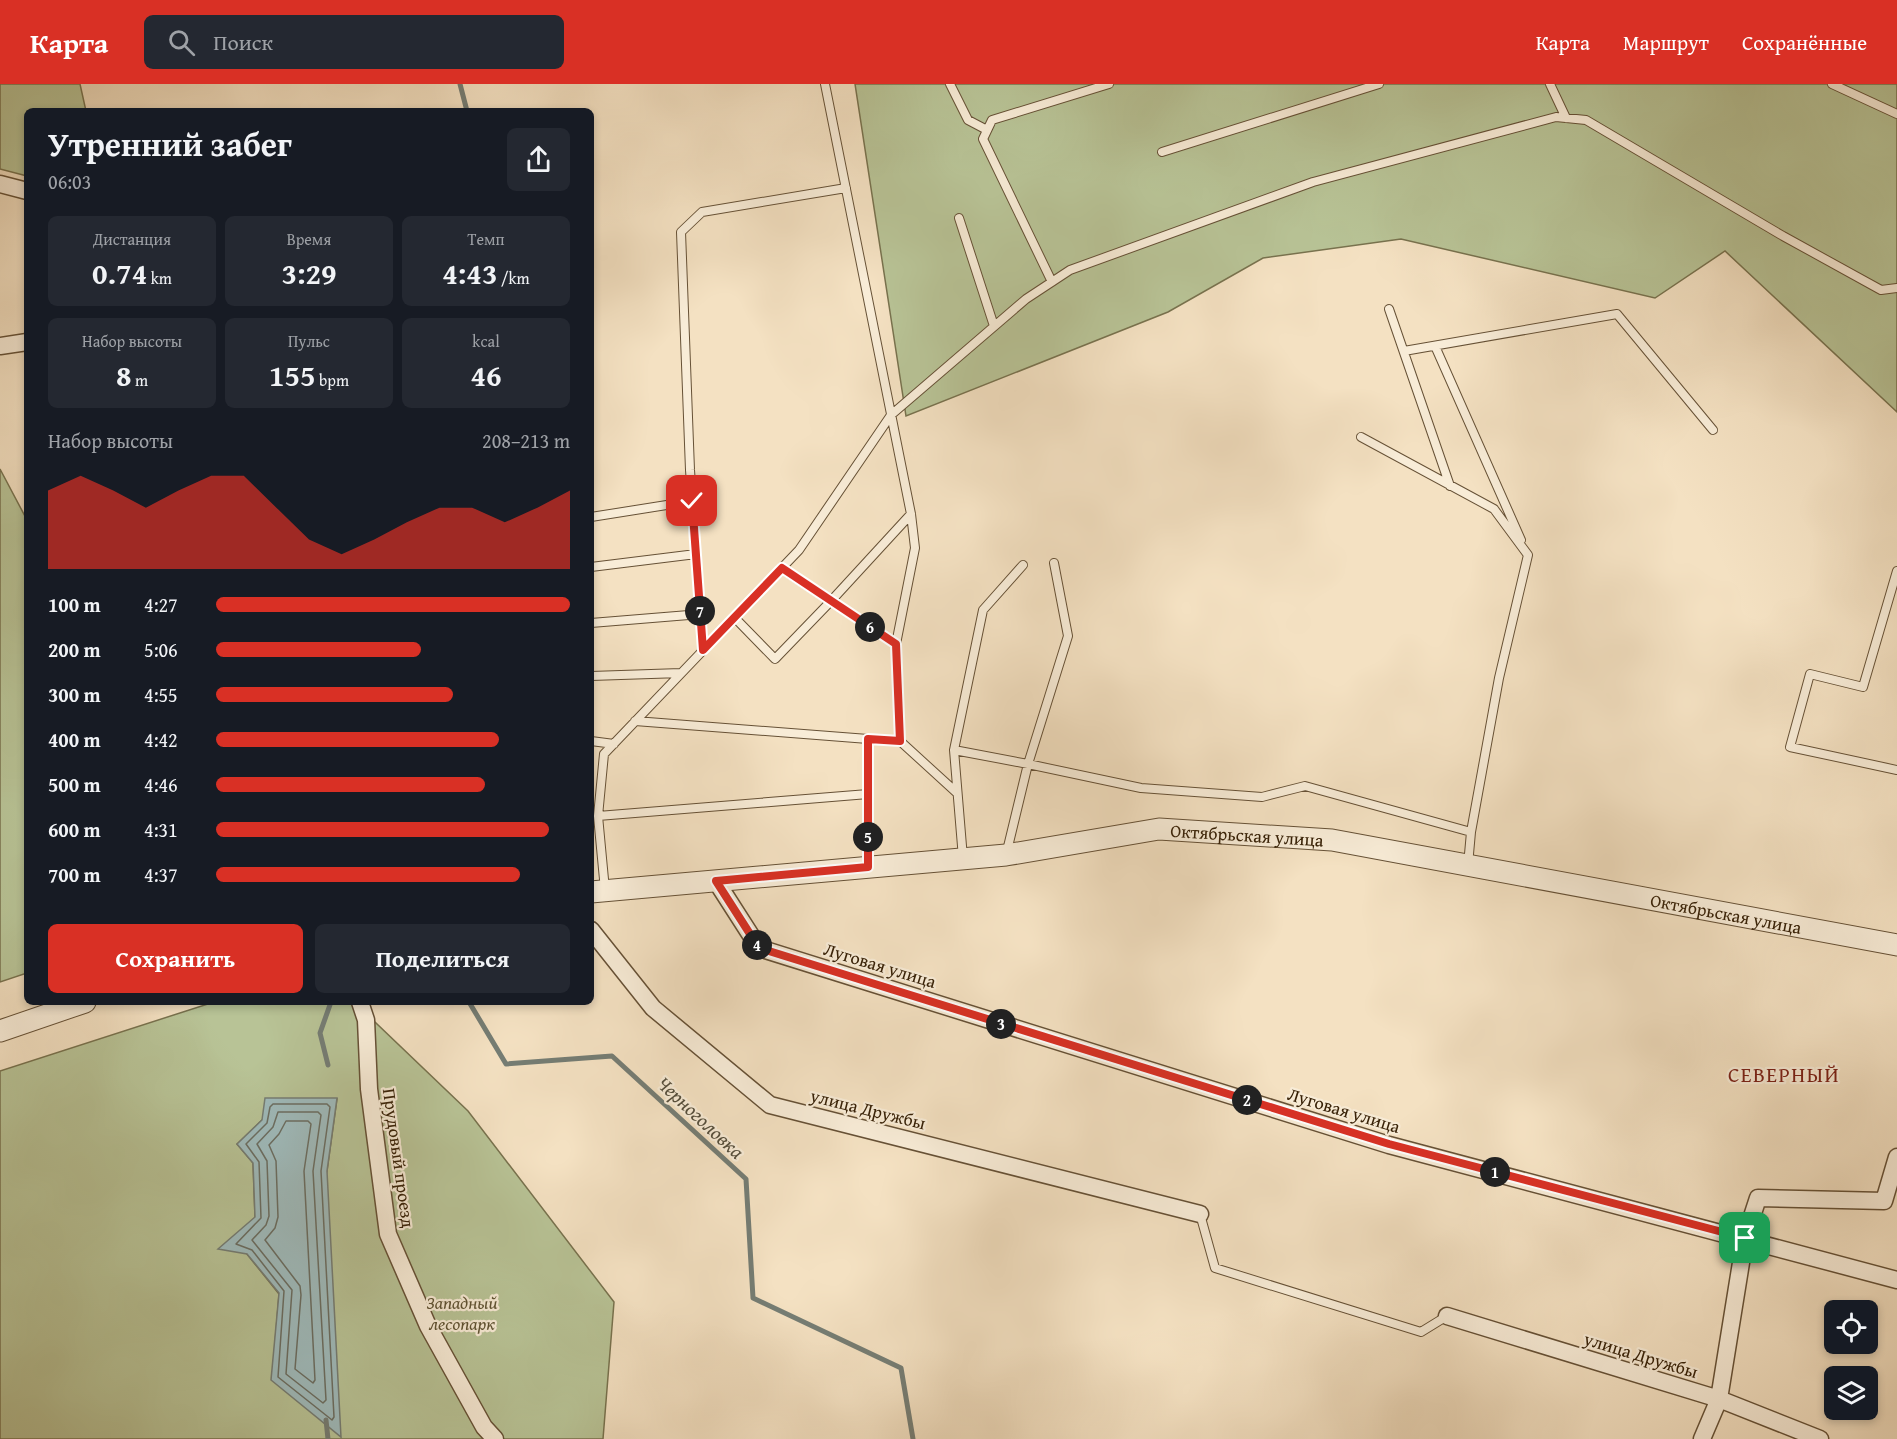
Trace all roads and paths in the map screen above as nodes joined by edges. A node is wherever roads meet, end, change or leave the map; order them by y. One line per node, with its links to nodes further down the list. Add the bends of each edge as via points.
1 (825, 84): 12 (lane)
2 (950, 84): 9 (lane, via 968,120)
3 (1109, 84): 9 (lane, via 992,120)
4 (1379, 84): 10 (lane)
5 (1550, 84): 8 (lane)
6 (1832, 84): 7 (lane)
7 (1897, 114)
8 (1566, 118): 15 (lane, via 1556,117 1313,182 1070,270); 16 (lane, via 1586,120 1881,290)
9 (987, 130): 15 (lane, via 983,138)
10 (1162, 152)
11 (0, 184): 13 (street)
12 (846, 188): 23 (lane); 27 (lane, via 702,212 681,232)
13 (24, 190)
14 (959, 218): 18 (lane)
15 (1052, 282): 18 (lane)
16 (1897, 288)
17 (1389, 309): 22 (lane)
18 (994, 326): 23 (lane)
19 (24, 342): 20 (street)
20 (0, 346)
21 (1435, 346): 22 (lane); 24 (lane, via 1617,314); 31 (lane)
22 (1404, 351): 26 (lane)
23 (891, 415): 28 (lane); 35 (lane, via 799,550)
24 (1713, 430)
25 (1361, 437): 26 (lane)
26 (1450, 486): 31 (lane, via 1494,509)
27 (692, 501): 29 (lane); 30 (lane)
28 (911, 514): 37 (lane); 41 (lane, via 915,548)
29 (594, 517)
30 (696, 554): 34 (lane); 38 (lane)
31 (1528, 555): 56 (lane, via 1499,678)
32 (1054, 563): 51 (lane, via 1068,636)
33 (1023, 565): 50 (lane, via 982,610)
34 (594, 567)
35 (782, 568): 37 (lane); 39 (lane)
36 (1897, 571): 52 (lane, via 1863,687 1810,674 1790,747)
37 (831, 601): 39 (lane, via 775,659); 41 (lane)
38 (700, 614): 40 (lane); 42 (lane)
39 (734, 617): 42 (lane)
40 (594, 623)
41 (896, 644): 48 (lane)
42 (703, 650): 43 (lane)
43 (681, 674): 44 (lane); 45 (lane)
44 (594, 676)
45 (635, 721): 46 (lane); 49 (lane)
46 (868, 739): 48 (lane); 54 (lane)
47 (594, 741): 49 (lane)
48 (900, 741): 53 (lane)
49 (614, 744): 55 (lane, via 604,754)
50 (954, 750): 51 (lane); 53 (lane)
51 (1028, 764): 56 (lane, via 1141,788 1262,797 1305,786); 57 (lane)
52 (1897, 770)
53 (957, 793): 58 (lane)
54 (868, 794): 55 (lane); 60 (lane)
55 (598, 816): 62 (lane)
56 (1470, 832): 59 (lane)
57 (1006, 855): 58 (street, Октябрьская улица); 59 (street, Октябрьская улица, via 1160,829 1332,840)
58 (963, 859): 60 (street, Октябрьская улица)
59 (1468, 865): 64 (street, Октябрьская улица)
60 (868, 867): 61 (street, Октябрьская улица)
61 (716, 881): 62 (street, Октябрьская улица); 70 (street, Луговая улица, via 759,948 1389,1144)
62 (598, 891)
63 (594, 934): 69 (street, улица Дружбы, via 653,1008 770,1105)
64 (1897, 945)
65 (76, 1005): 67 (street)
66 (361, 1005): 74 (street, Прудовый проезд, via 366,1020 369,1089 388,1234 428,1326 484,1427)
67 (0, 1031)
68 (1897, 1156): 70 (street, via 1884,1202 1758,1198)
69 (1200, 1214): 72 (lane, via 1215,1268 1421,1332)
70 (1745, 1238): 71 (street, Луговая улица); 73 (street)
71 (1897, 1280)
72 (1448, 1316): 73 (street, улица Дружбы)
73 (1719, 1399): 75 (street); 76 (street, улица Дружбы)
74 (495, 1439)
75 (1702, 1439)
76 (1820, 1439)

